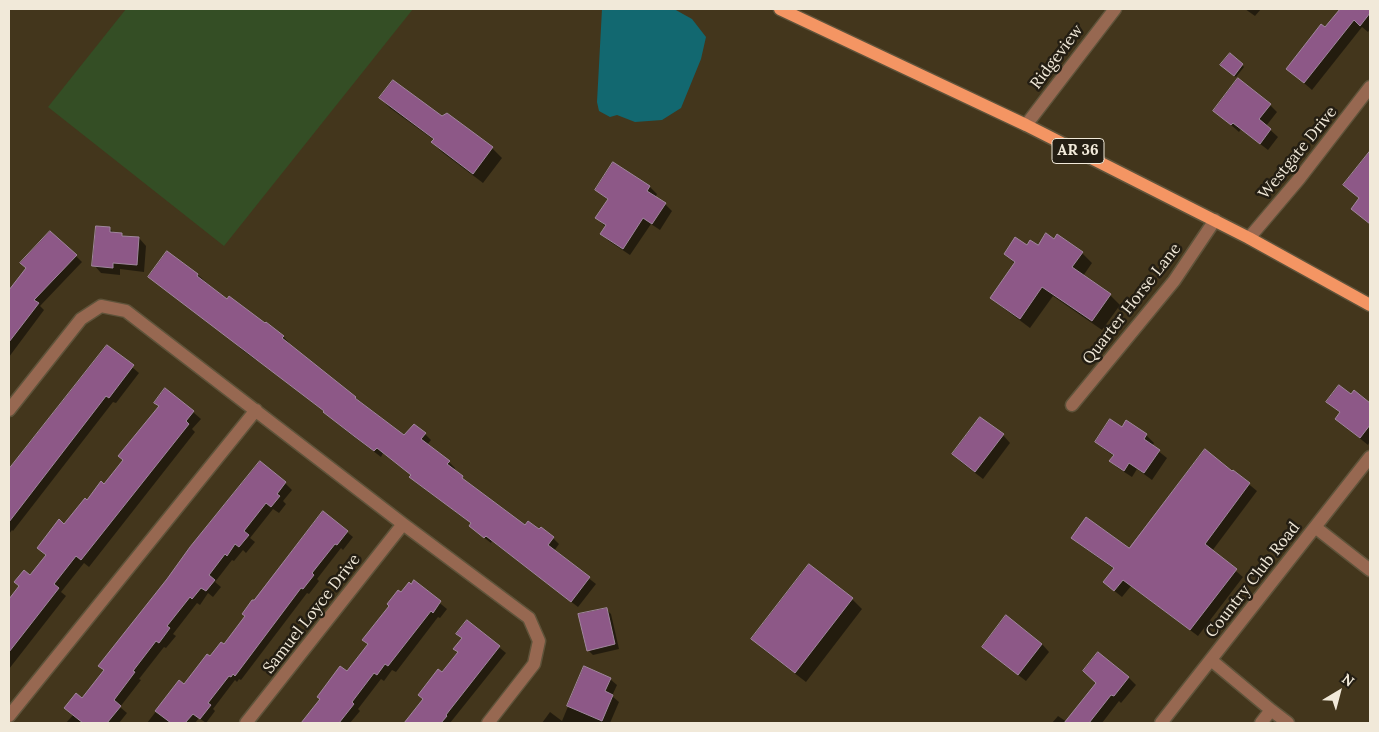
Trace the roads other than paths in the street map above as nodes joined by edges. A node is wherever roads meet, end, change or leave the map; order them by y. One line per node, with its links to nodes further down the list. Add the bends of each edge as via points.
1 (780, 9): 4 (main road, AR 36)
2 (1114, 9): 4 (street, Ridgeview)
3 (1370, 87): 6 (street, Westgate Drive, via 1299,180)
4 (1026, 125): 5 (main road, AR 36)
5 (1215, 220): 6 (main road, AR 36); 8 (street, Quarter Horse Lane, via 1174,281)
6 (1249, 238): 7 (main road, AR 36)
7 (1370, 305)
8 (1072, 405)
9 (9, 410): 10 (street, via 81,319 101,306 126,311)
10 (256, 410): 12 (street); 17 (street)
11 (1370, 457): 13 (street, Country Club Road)
12 (403, 524): 18 (street, Samuel Loyce Drive); 19 (street, via 529,618 539,641 534,664)
13 (1315, 527): 14 (street); 15 (street, Country Club Road)
14 (1370, 570)
15 (1211, 660): 16 (street); 20 (street, Country Club Road)
16 (1271, 710): 21 (street); 22 (street)
17 (9, 716)
18 (246, 723)
19 (488, 723)
20 (1161, 723)
21 (1261, 723)
22 (1288, 723)

